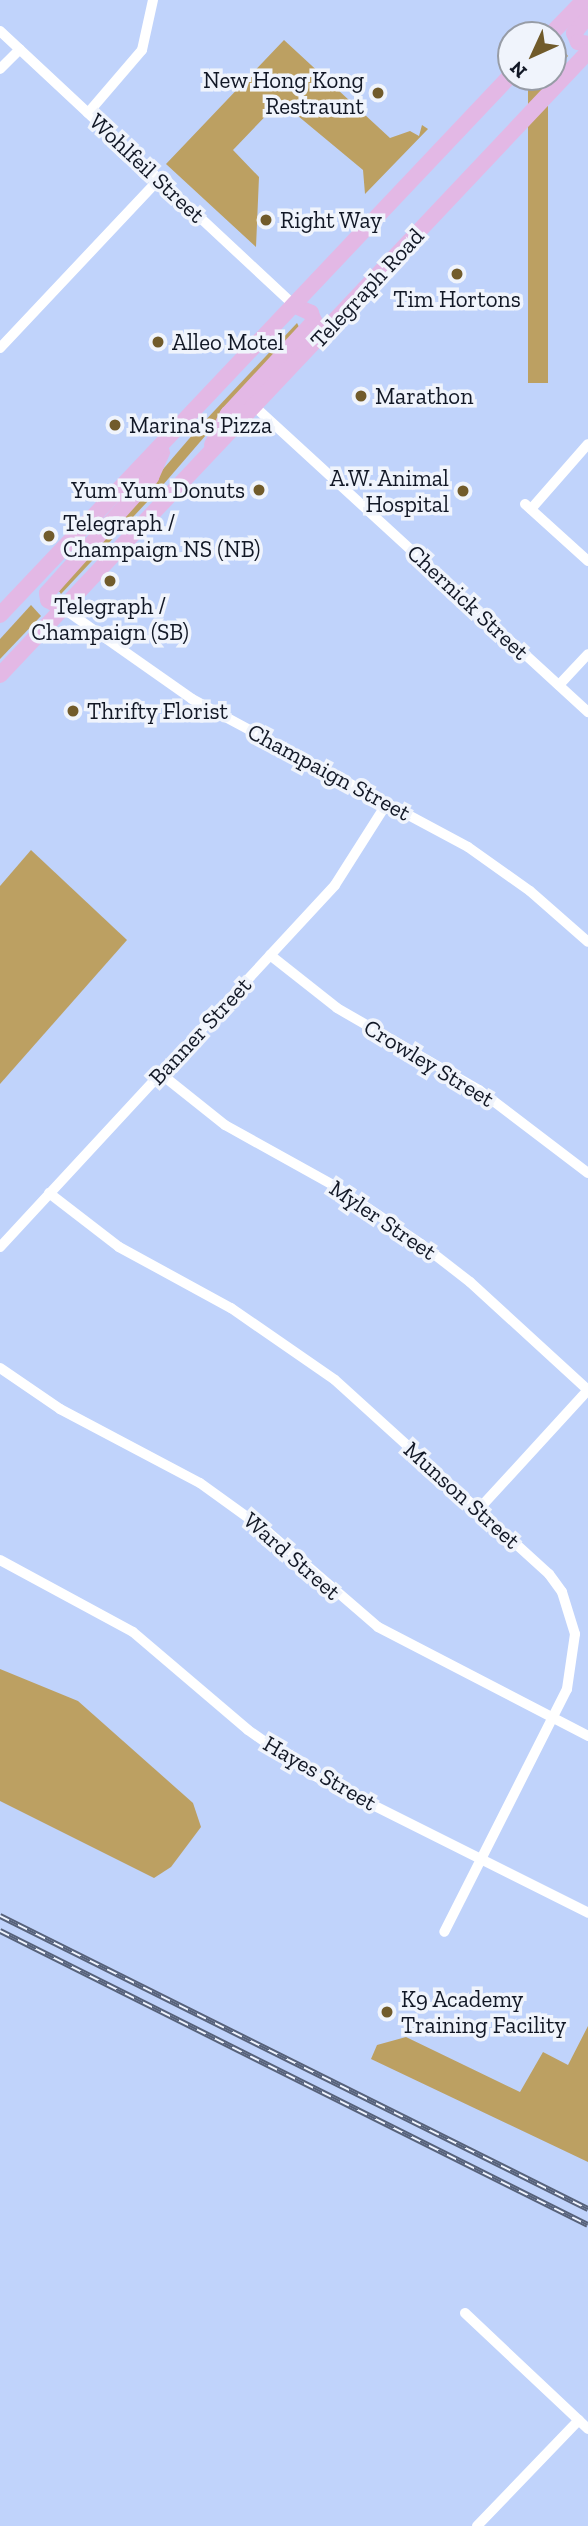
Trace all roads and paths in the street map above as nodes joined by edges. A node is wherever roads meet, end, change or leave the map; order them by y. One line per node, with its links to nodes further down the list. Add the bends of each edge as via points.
1 (153, 0): 11 (street, via 142,50)
2 (584, 0): 4 (main road)
3 (588, 16): 6 (main road, via 574,33 578,42)
4 (564, 21)
5 (0, 31): 7 (street, Wohlfeil Street)
6 (588, 44)
7 (19, 49): 9 (street); 11 (street, Wohlfeil Street)
8 (588, 52): 15 (main road, Telegraph Road)
9 (0, 69)
10 (497, 90): 13 (main road, Telegraph Road)
11 (89, 113): 12 (street, Wohlfeil Street)
12 (159, 178): 13 (street, Wohlfeil Street); 14 (street)
13 (295, 305): 16 (main road, Telegraph Road); 18 (main road, via 311,313 314,321 228,414)
14 (0, 348)
15 (256, 407): 18 (main road, Telegraph Road); 24 (street, Chernick Street)
16 (167, 440): 20 (main road, via 151,477 47,593 48,600); 21 (main road, Telegraph Road)
17 (588, 444): 19 (street, via 528,507)
18 (205, 459): 20 (main road, Telegraph Road)
19 (588, 561)
20 (64, 609): 23 (main road, Telegraph Road); 26 (street, Champaign Street, via 192,699)
21 (0, 615)
22 (588, 654): 24 (street)
23 (0, 676)
24 (559, 685): 25 (street, Chernick Street)
25 (588, 712)
26 (387, 803): 27 (street, Champaign Street, via 500,868); 28 (street, Banner Street, via 351,864)
27 (588, 942)
28 (270, 955): 29 (street, Banner Street); 30 (street, Crowley Street, via 337,1008 479,1090)
29 (161, 1074): 31 (street, Banner Street); 34 (street, Myler Street, via 225,1125 338,1188 421,1244)
30 (588, 1173)
31 (49, 1193): 32 (street, Banner Street); 35 (street, Munson Street, via 119,1247 231,1308 311,1362)
32 (0, 1247)
33 (0, 1367): 37 (street, Ward Street, via 60,1409 200,1483 268,1532 378,1627)
34 (588, 1390): 35 (street)
35 (479, 1509): 37 (street, Munson Street, via 549,1574 570,1609 574,1662)
36 (0, 1560): 39 (street, Hayes Street, via 133,1632 289,1760)
37 (552, 1718): 38 (street, Ward Street); 39 (street, Munson Street)
38 (588, 1736)
39 (480, 1859): 40 (street, Hayes Street); 41 (street, Munson Street)
40 (588, 1913)
41 (444, 1933)
42 (465, 2313): 43 (street)
43 (579, 2420): 44 (street); 45 (street)
44 (588, 2429)
45 (477, 2526)

